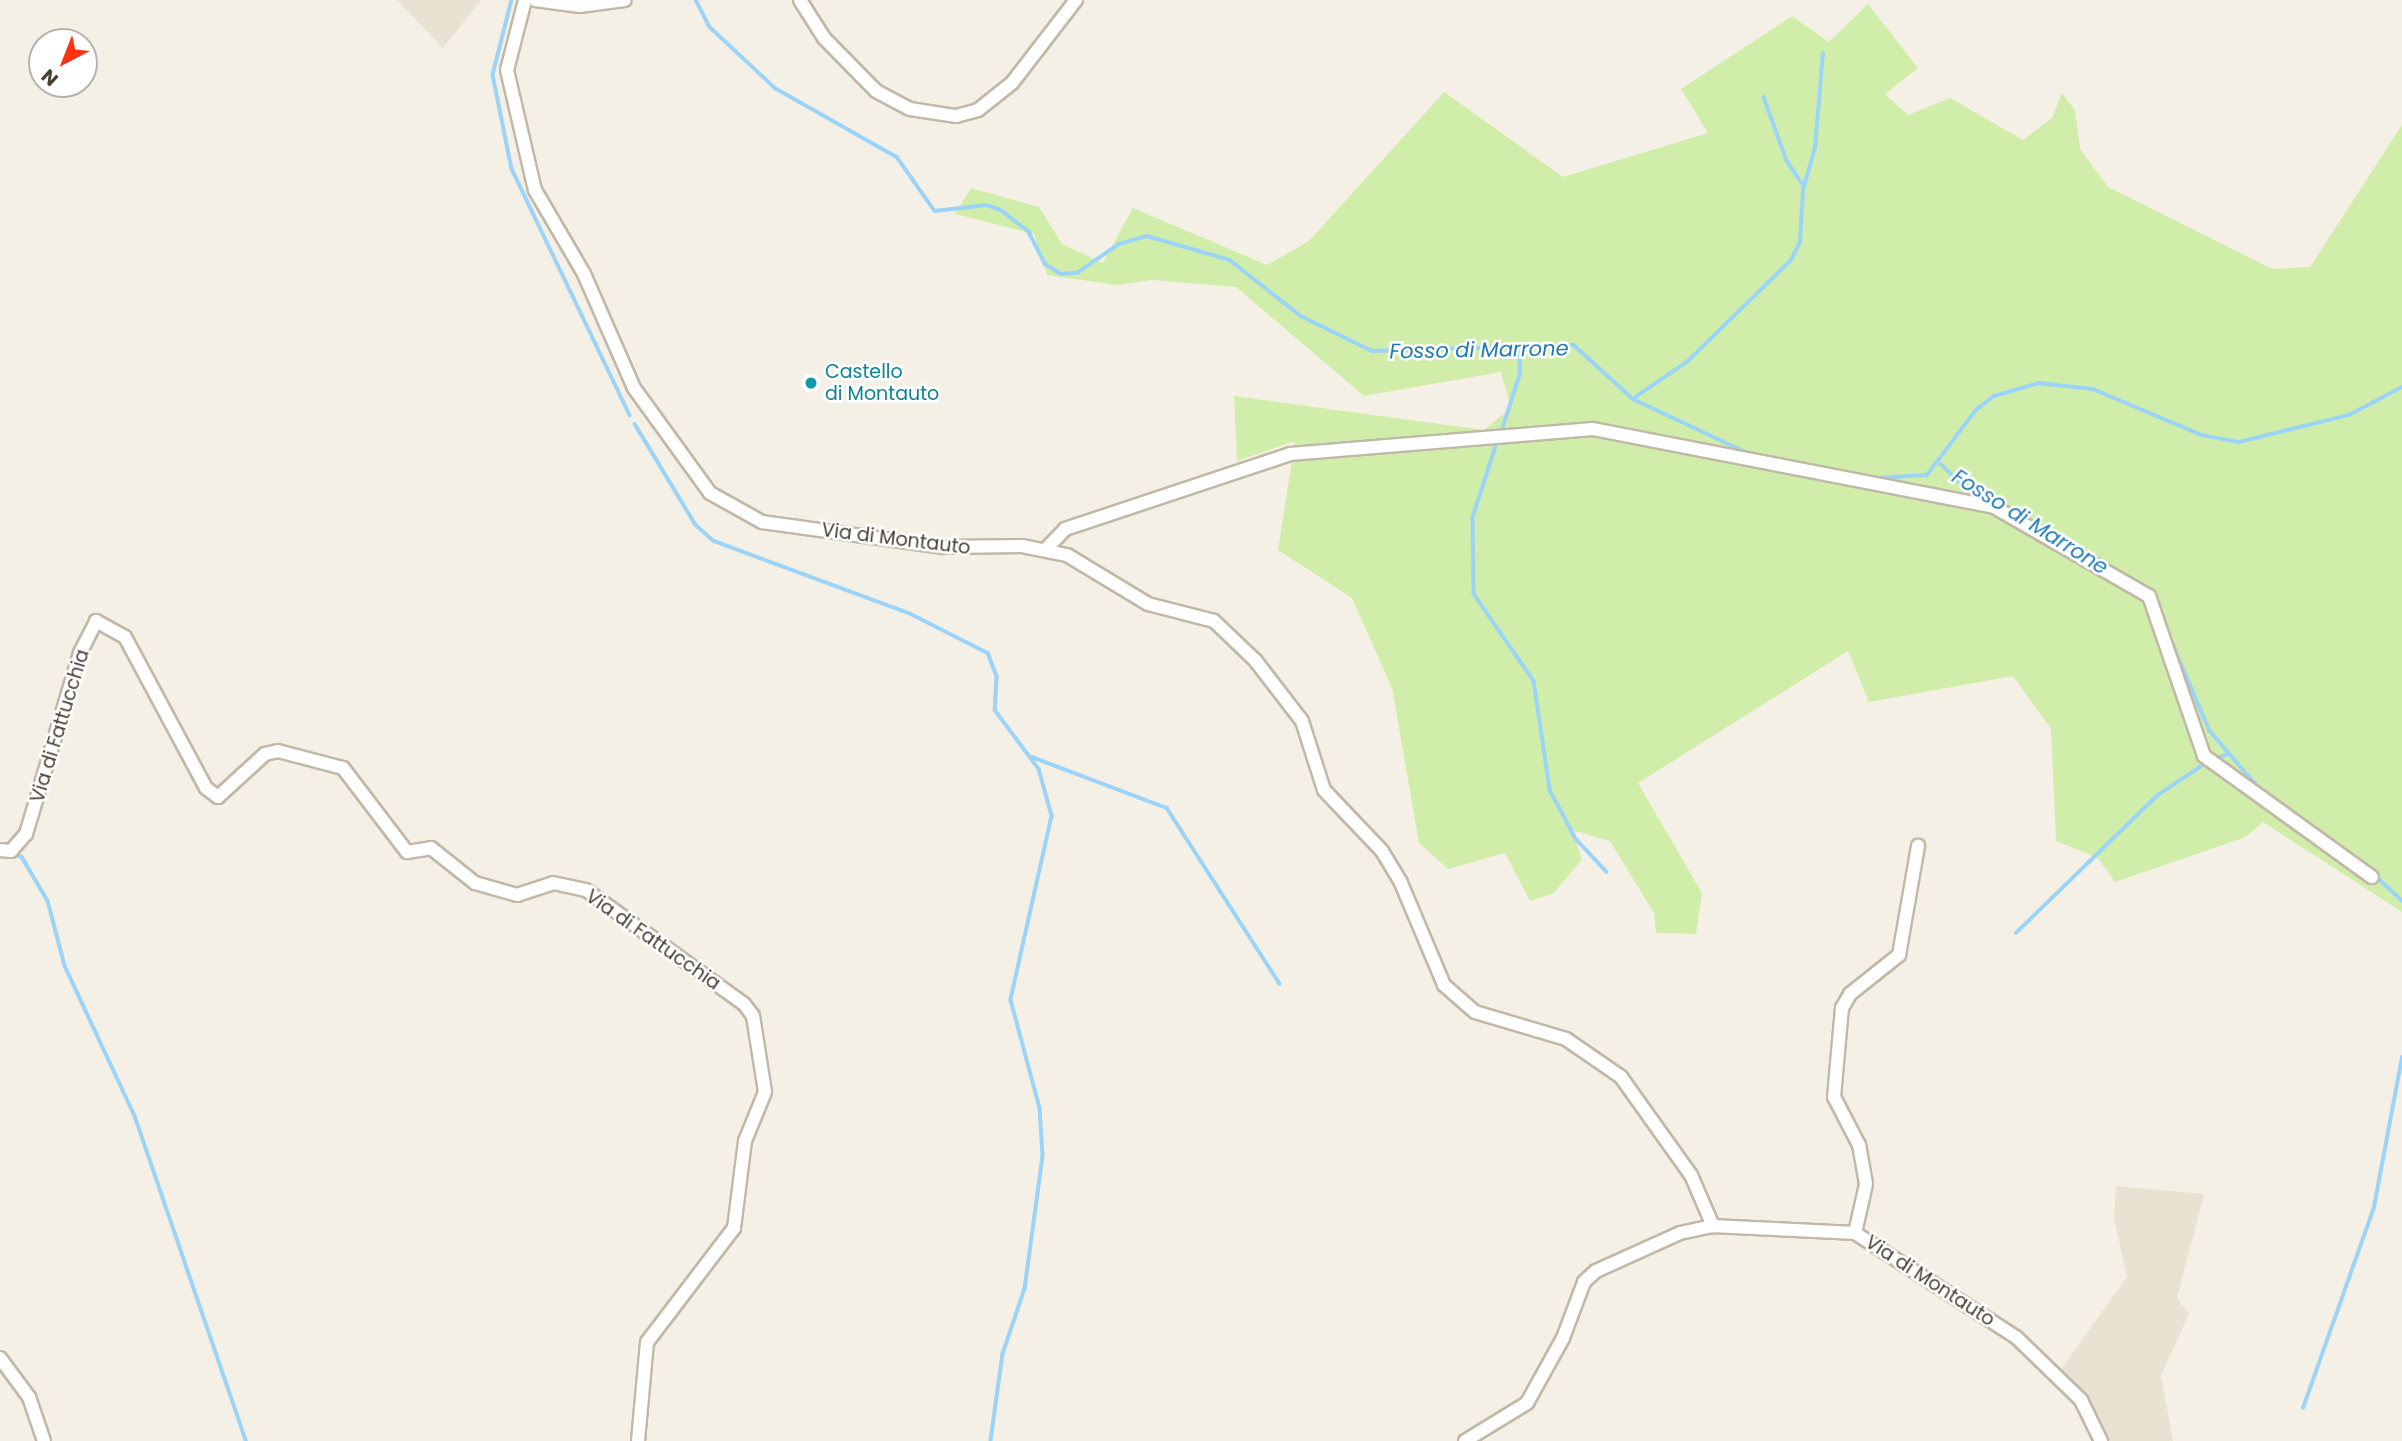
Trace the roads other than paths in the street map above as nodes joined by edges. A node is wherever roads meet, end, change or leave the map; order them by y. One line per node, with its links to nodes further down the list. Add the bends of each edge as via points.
1 (525, 0): 10 (street, Via di Montauto, via 507,70 535,190 584,274 634,388 710,492 762,522 943,547 1022,546 1067,555 1148,604 1214,621 1255,660 1302,721 1324,790 1382,851 1401,883 1444,985 1475,1012 1566,1039 1622,1077 1691,1175)
2 (534, 0): 3 (street, via 580,6)
3 (625, 0)
4 (800, 0): 5 (street, via 824,38 876,91 910,109 957,116 978,110 1012,83)
5 (1076, 0)
6 (1046, 550): 9 (street, via 1065,529 1290,454 1593,429 1994,507 2149,596 2204,757)
7 (1918, 846): 11 (street, via 1899,955 1850,994 1842,1008 1834,1097 1859,1145 1866,1184)
8 (0, 850): 14 (street, Via di Fattucchia, via 11,851 26,834 80,653 96,621 125,637 206,788 218,797 265,754 278,751 343,768 407,852 431,848 475,883 517,895 553,883 586,890 744,1004 753,1016 765,1092 745,1142 734,1228 647,1342)
9 (2372, 877)
10 (1713, 1226): 11 (street, Via di Montauto, via 1821,1226); 15 (street, via 1680,1233 1596,1270 1584,1282 1563,1339 1527,1402)
11 (1855, 1233): 16 (street, Via di Montauto, via 2017,1337 2081,1400)
12 (0, 1358): 13 (street, via 29,1397)
13 (44, 1441)
14 (638, 1441)
15 (1465, 1441)
16 (2101, 1441)

